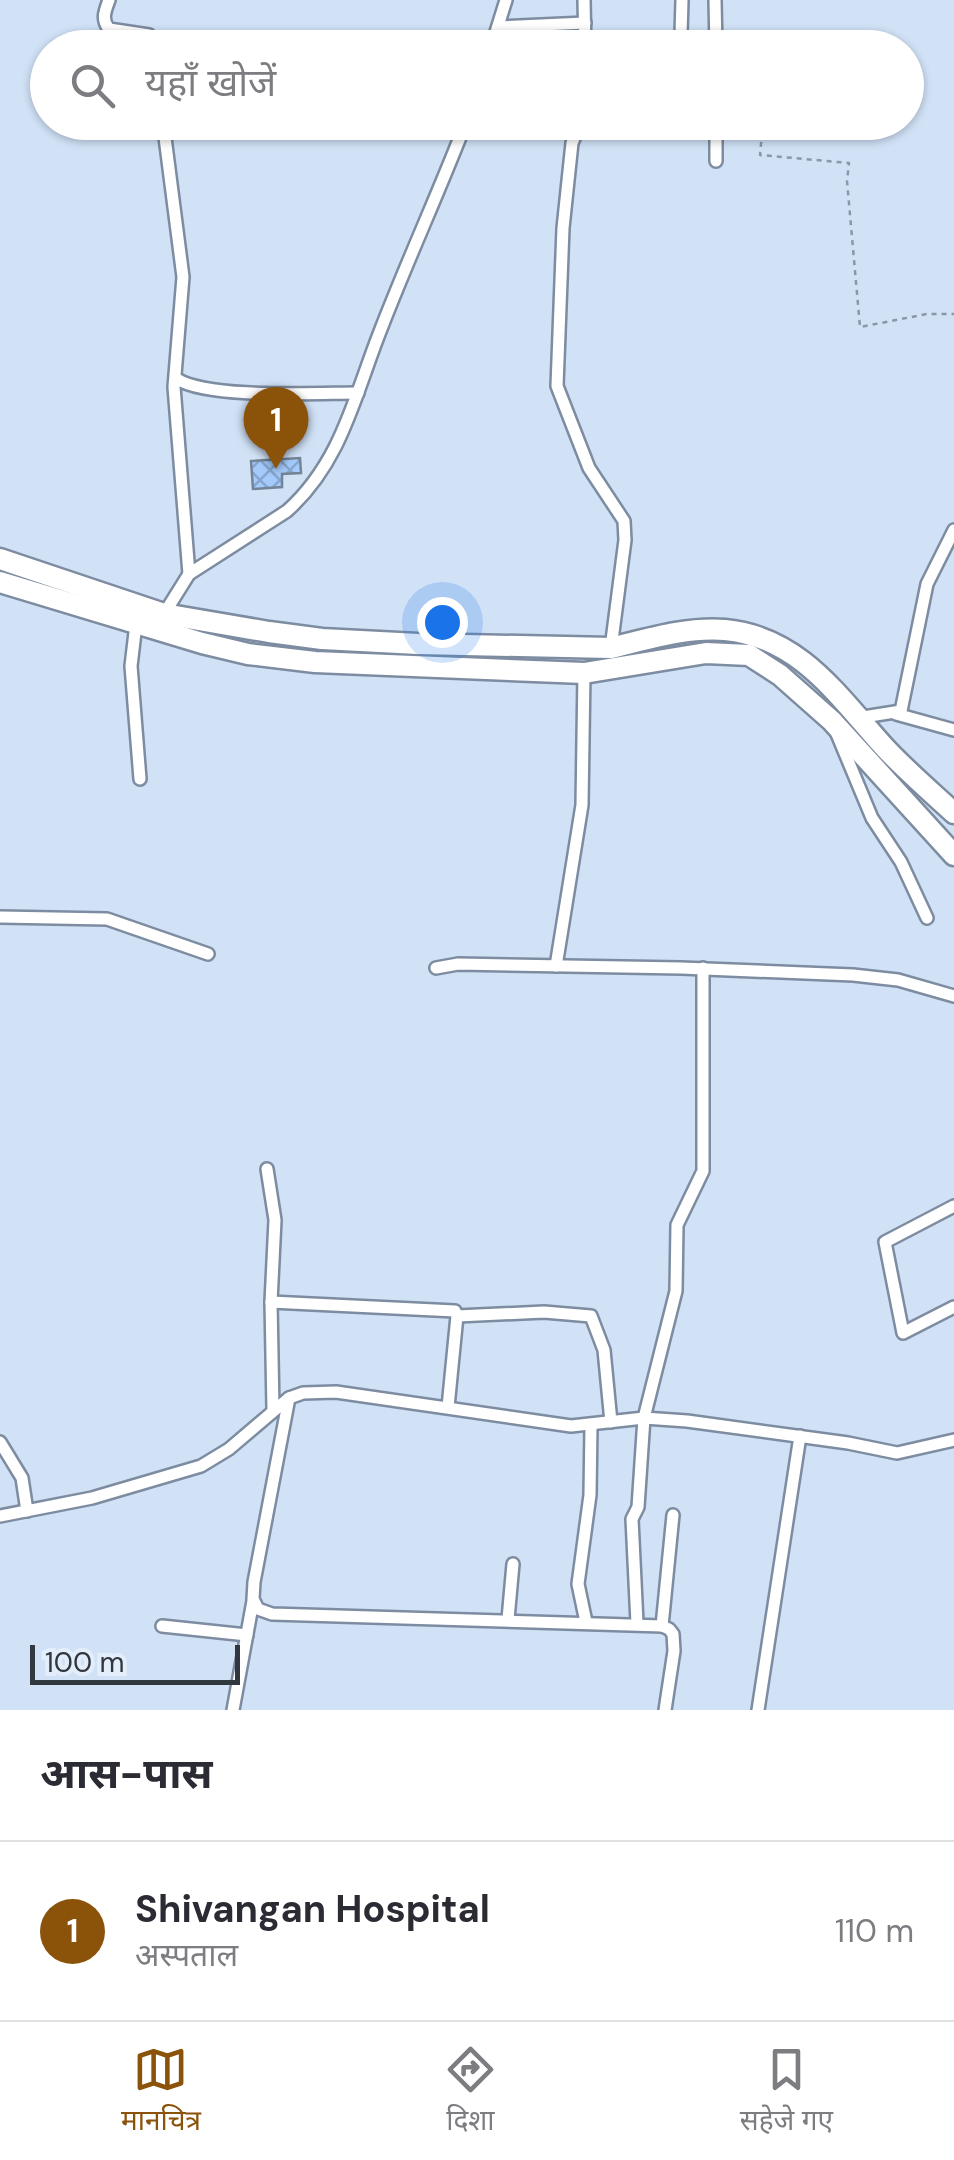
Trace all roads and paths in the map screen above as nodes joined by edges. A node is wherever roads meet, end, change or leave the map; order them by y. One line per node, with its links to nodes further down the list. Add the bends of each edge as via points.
1 (110, 0): 8 (street, via 104,22)
2 (506, 0): 7 (street)
3 (584, 0): 6 (street)
4 (682, 0): 11 (street)
5 (716, 0): 12 (street)
6 (585, 23): 7 (street); 10 (street)
7 (498, 26): 9 (street)
8 (116, 30)
9 (497, 30)
10 (585, 30)
11 (681, 30)
12 (716, 30)
13 (165, 140): 20 (street, via 183,278)
14 (459, 140): 21 (street)
15 (573, 140): 27 (street, via 557,386 589,468 624,520)
16 (716, 140): 18 (street)
17 (761, 140): 19 (path, via 760,155 848,163 860,327)
18 (716, 161)
19 (954, 314)
20 (177, 379): 21 (street, via 223,390); 24 (street)
21 (358, 393): 24 (street, via 344,435 300,499)
22 (954, 530): 29 (street, via 927,584 904,706)
23 (0, 558): 26 (highway)
24 (189, 574): 26 (street)
25 (0, 582): 26 (highway)
26 (152, 623): 27 (highway, via 322,639); 28 (highway, via 248,654 315,662); 33 (street, via 131,666)
27 (611, 648): 30 (highway, via 696,630 743,633 778,645 820,673)
28 (584, 673): 31 (highway, via 706,653 749,655); 39 (street, via 582,805)
29 (896, 714): 30 (street); 32 (street)
30 (857, 718): 34 (highway)
31 (832, 721): 35 (highway); 37 (street, via 872,818)
32 (954, 730)
33 (140, 778)
34 (954, 813)
35 (954, 855)
36 (0, 917): 38 (street, via 106,919)
37 (927, 918)
38 (208, 954)
39 (556, 966): 40 (street); 41 (street)
40 (436, 968)
41 (704, 968): 42 (street, via 853,974); 51 (street, via 703,1171 677,1225 676,1291)
42 (954, 996)
43 (267, 1169): 45 (street, via 275,1220)
44 (954, 1206): 46 (street, via 886,1242 904,1333)
45 (271, 1302): 47 (street, via 445,1309); 50 (street)
46 (954, 1306)
47 (457, 1316): 49 (street); 52 (street, via 592,1316 604,1350)
48 (288, 1398): 49 (street, via 336,1392); 50 (street); 61 (street)
49 (448, 1407): 53 (street)
50 (273, 1410): 57 (street, via 201,1466)
51 (644, 1418): 52 (street); 54 (street); 64 (street, via 632,1519)
52 (611, 1422): 53 (street)
53 (591, 1426): 63 (street, via 578,1584)
54 (800, 1436): 55 (street, via 897,1453); 70 (street)
55 (954, 1440)
56 (0, 1442): 57 (street, via 22,1478)
57 (28, 1511): 59 (street)
58 (673, 1515): 66 (street)
59 (0, 1516)
60 (513, 1564): 62 (street)
61 (253, 1599): 62 (street, via 258,1610 272,1614); 67 (street)
62 (508, 1619): 63 (street)
63 (586, 1622): 64 (street)
64 (637, 1624): 66 (street)
65 (162, 1626): 67 (street)
66 (662, 1626): 69 (street, via 674,1641)
67 (247, 1635): 68 (street)
68 (234, 1710)
69 (665, 1710)
70 (758, 1710)

